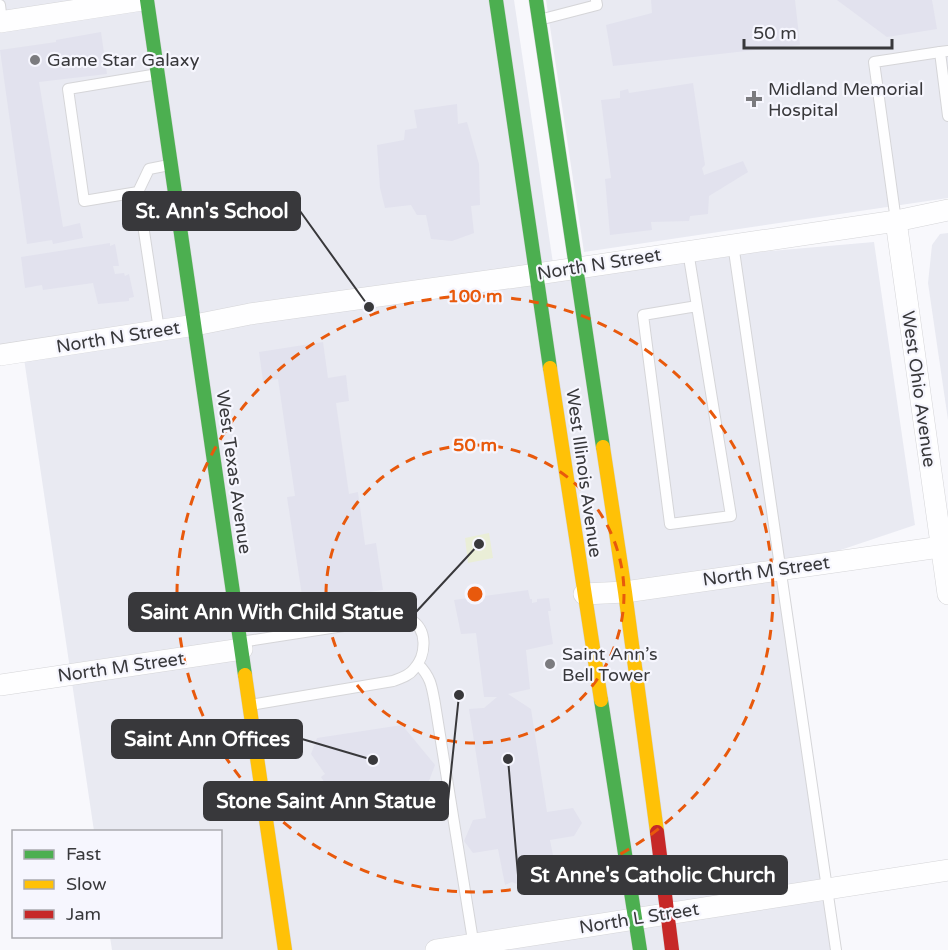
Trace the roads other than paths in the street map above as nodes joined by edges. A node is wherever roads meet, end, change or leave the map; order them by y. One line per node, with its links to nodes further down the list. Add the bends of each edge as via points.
1 (141, 0): 6 (street)
2 (147, 0): 9 (main road, West Texas Avenue)
3 (496, 0): 21 (main road, West Illinois Avenue)
4 (536, 0): 7 (main road, West Illinois Avenue)
5 (596, 0): 7 (lane, via 597,5)
6 (1, 16)
7 (539, 21): 20 (main road, West Illinois Avenue)
8 (944, 52): 10 (lane); 16 (lane, via 874,62)
9 (158, 74): 12 (main road, West Texas Avenue); 13 (lane, via 68,89 84,201)
10 (947, 96): 11 (lane)
11 (948, 116)
12 (171, 164): 13 (lane, via 149,169); 15 (main road, West Texas Avenue)
13 (138, 192): 17 (lane)
14 (948, 210): 16 (street, North N Street)
15 (180, 220): 17 (lane); 23 (main road, West Texas Avenue)
16 (896, 221): 18 (street, North N Street); 26 (street, West Ohio Avenue)
17 (142, 225): 24 (lane)
18 (733, 244): 19 (street, North N Street); 27 (lane)
19 (688, 251): 20 (street, North N Street); 22 (lane)
20 (576, 267): 21 (street, North N Street); 28 (main road, West Illinois Avenue)
21 (537, 274): 23 (street, North N Street); 29 (main road, West Illinois Avenue)
22 (697, 306): 22 (lane, via 731,516 670,524 643,315)
23 (195, 325): 24 (street, North N Street); 31 (main road, West Texas Avenue)
24 (159, 330): 25 (street, North N Street)
25 (0, 355)
26 (945, 546): 27 (street, North M Street); 30 (street, West Ohio Avenue)
27 (781, 569): 28 (street, North M Street); 36 (lane)
28 (625, 592): 29 (street, North M Street); 37 (main road, West Illinois Avenue)
29 (584, 594): 38 (main road, West Illinois Avenue)
30 (948, 594)
31 (241, 645): 32 (lane, via 403,618 413,621 422,632 424,651); 33 (street, North M Street); 34 (main road, West Texas Avenue)
32 (418, 664): 34 (lane, via 393,681); 39 (lane, via 426,672 435,704)
33 (0, 685)
34 (250, 705): 40 (main road, West Texas Avenue)
35 (948, 870): 36 (street, North L Street)
36 (828, 888): 37 (street, North L Street); 44 (lane)
37 (668, 914): 38 (street, North L Street); 43 (main road, West Illinois Avenue)
38 (635, 919): 39 (street, North L Street); 42 (main road, West Illinois Avenue)
39 (474, 947): 41 (street, North L Street)
40 (285, 950)
41 (436, 950)
42 (640, 950)
43 (672, 950)
44 (837, 950)

